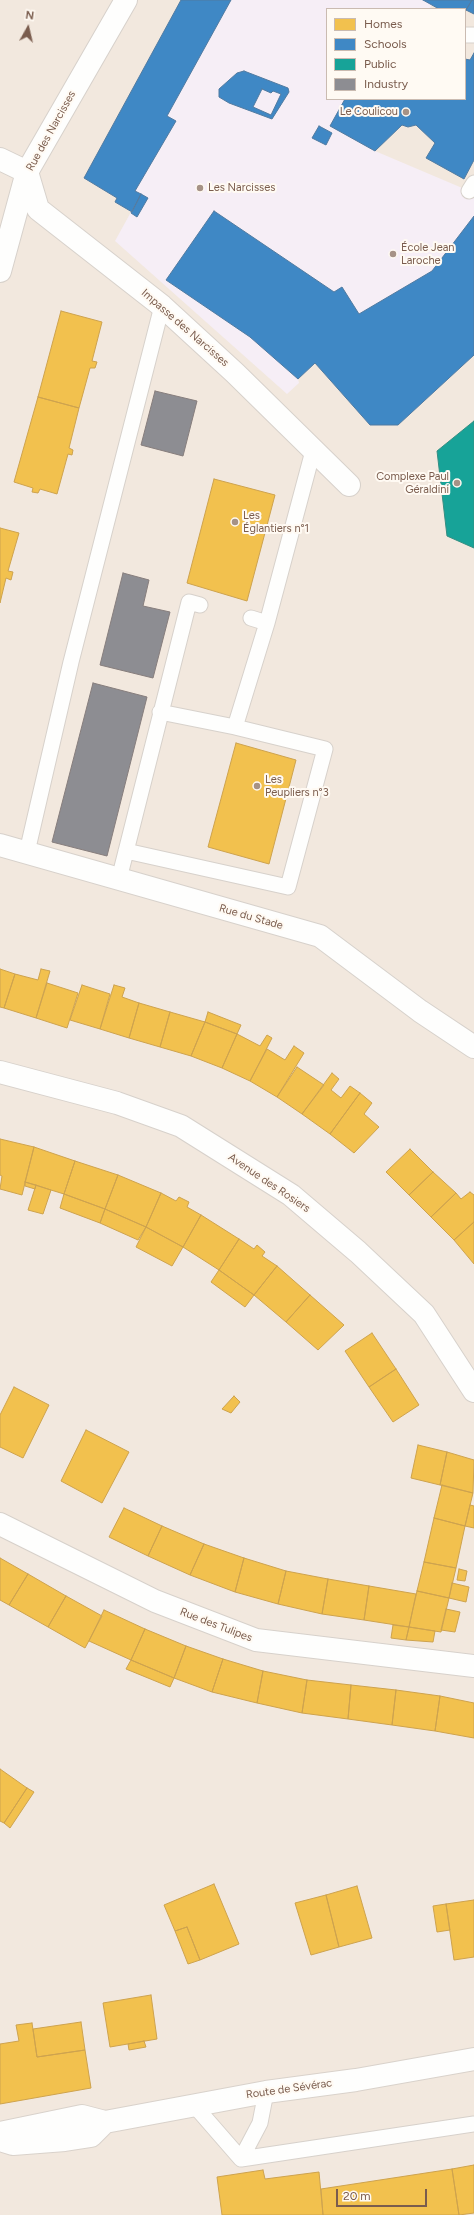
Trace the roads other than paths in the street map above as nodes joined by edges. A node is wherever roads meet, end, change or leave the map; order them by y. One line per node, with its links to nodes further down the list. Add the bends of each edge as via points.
1 (126, 0): 3 (street, Rue des Narcisses)
2 (0, 159): 3 (street)
3 (27, 172): 4 (street, Rue des Narcisses); 5 (street, Impasse des Narcisses, via 38,209)
4 (0, 271)
5 (162, 306): 6 (street, Impasse des Narcisses, via 235,373); 15 (lane, via 71,662)
6 (313, 451): 7 (street, Impasse des Narcisses); 10 (lane)
7 (349, 485)
8 (200, 605): 11 (lane, via 189,602)
9 (251, 618): 10 (lane)
10 (267, 623): 12 (lane)
11 (160, 712): 12 (lane); 14 (lane)
12 (235, 727): 14 (lane, via 325,749 288,886)
13 (0, 846): 15 (street, Rue du Stade)
14 (126, 851): 16 (lane)
15 (27, 852): 16 (street, Rue du Stade)
16 (119, 878): 17 (street, Rue du Stade, via 320,936 420,1011)
17 (474, 1047)
18 (0, 1072): 19 (street, Avenue des Rosiers, via 117,1103 181,1126 291,1195 358,1252 424,1314)
19 (474, 1391)
20 (0, 1524): 21 (street, Rue des Tulipes, via 155,1601 256,1640)
21 (474, 1666)
22 (474, 2059): 23 (street, Route de Sévérac)
23 (266, 2092): 24 (street, Route de Sévérac); 29 (lane, via 260,2123)
24 (194, 2105): 25 (street, Route de Sévérac); 29 (lane)
25 (106, 2122): 27 (street, Route de Sévérac, via 82,2116); 28 (street, via 91,2136 13,2144)
26 (474, 2124): 29 (lane)
27 (0, 2133)
28 (0, 2140)
29 (241, 2159)

